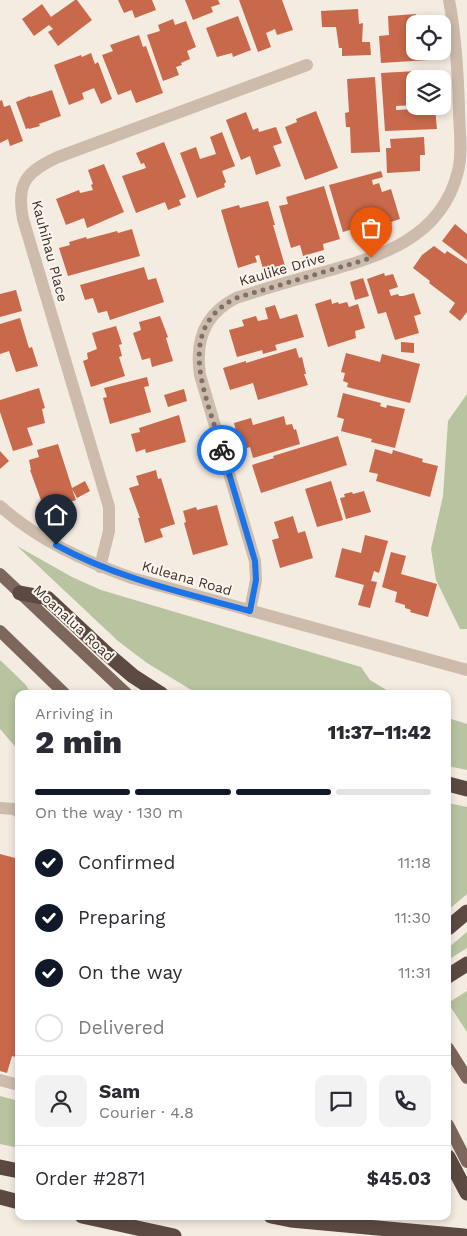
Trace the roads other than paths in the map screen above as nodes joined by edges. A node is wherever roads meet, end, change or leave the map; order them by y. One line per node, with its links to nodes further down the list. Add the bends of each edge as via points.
1 (450, 0): 7 (street, Kaulike Drive, via 458,76 460,154 454,185 440,212 416,236 386,252 236,298 214,314 199,344 200,375 255,561 256,580)
2 (307, 65): 4 (street, Kauhihau Place, via 58,157 33,170 23,185 20,200 23,220 109,507 109,531)
3 (0, 506): 4 (street, Kuleana Road, via 39,535)
4 (100, 567): 7 (street, Kuleana Road, via 159,587)
5 (0, 574): 6 (main road, Moanalua Road)
6 (20, 593): 11 (main road, Moanalua Road); 12 (highway, via 47,598 106,653)
7 (250, 611): 9 (street, Kuleana Road)
8 (0, 632): 10 (main road)
9 (467, 670)
10 (61, 690)
11 (123, 690)
12 (155, 690)
13 (451, 785): 14 (highway)
14 (467, 789)
15 (0, 808): 16 (street)
16 (15, 810)
17 (467, 912): 18 (highway)
18 (451, 925)
19 (467, 964): 20 (highway)
20 (451, 974)
21 (451, 1053): 22 (main road)
22 (467, 1078)
23 (0, 1080): 24 (street)
24 (15, 1084)
25 (451, 1131): 27 (main road)
26 (451, 1162): 30 (highway)
27 (467, 1162)
28 (0, 1168): 29 (highway)
29 (15, 1170)
30 (467, 1193)
31 (0, 1197): 32 (highway)
32 (15, 1201)
33 (100, 1220): 35 (highway)
34 (291, 1220): 36 (highway)
35 (174, 1236)
36 (464, 1236)

